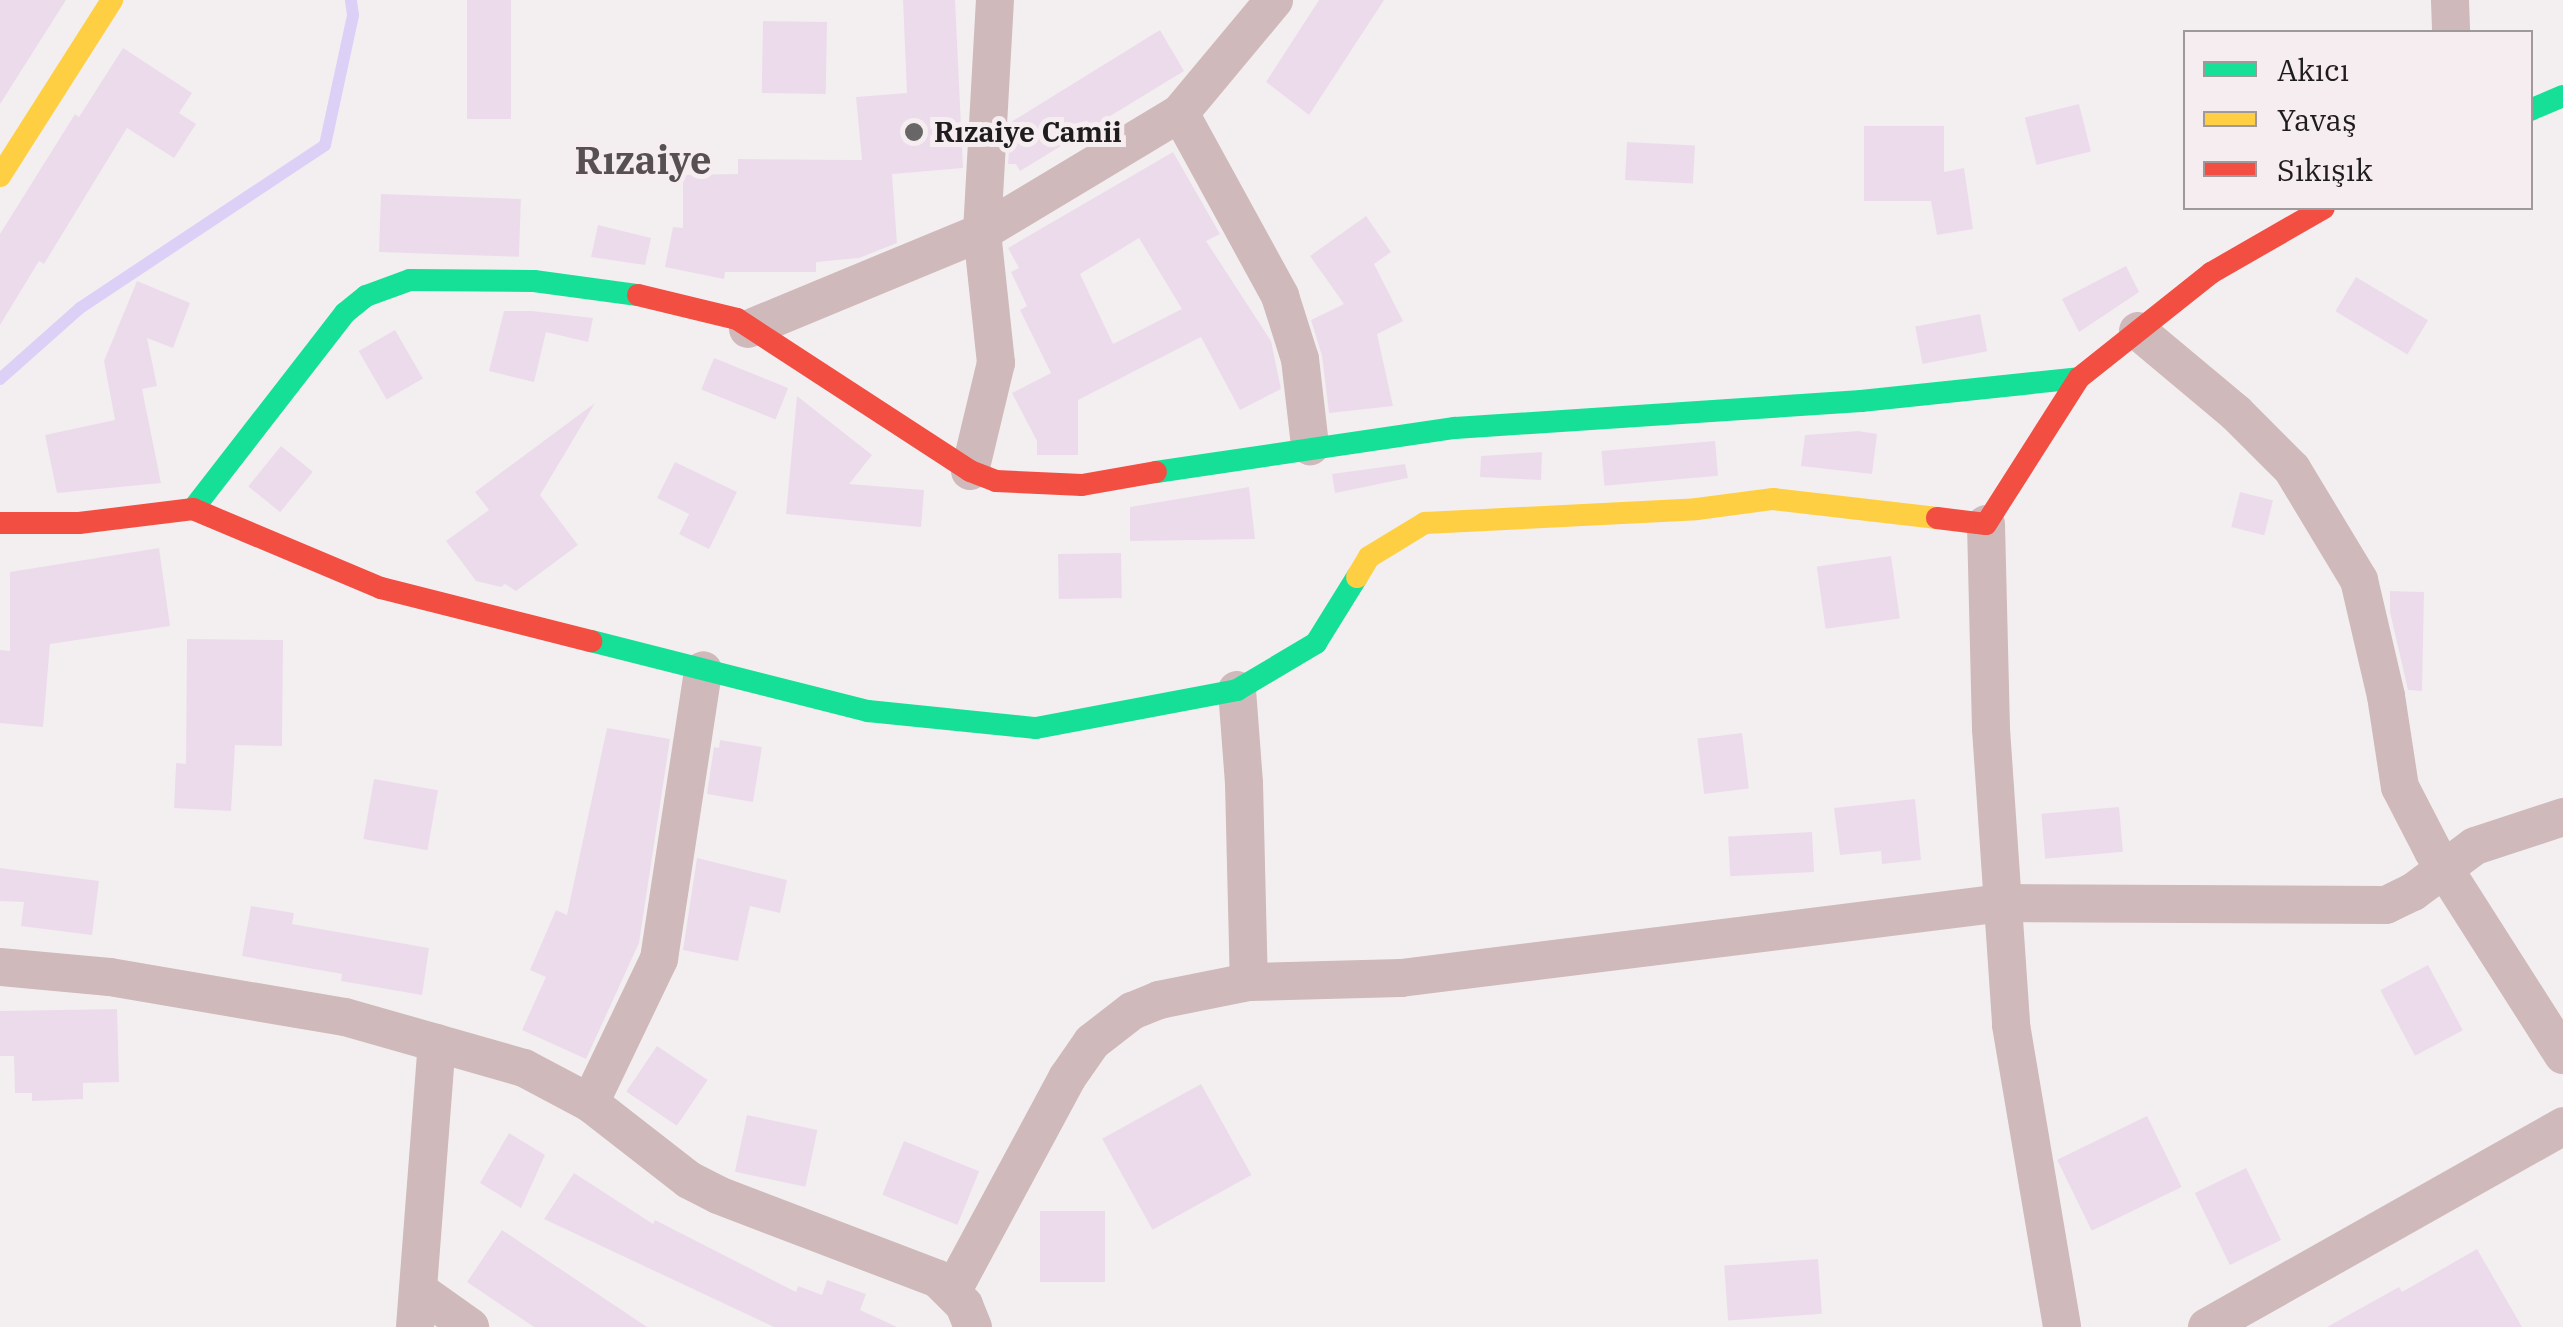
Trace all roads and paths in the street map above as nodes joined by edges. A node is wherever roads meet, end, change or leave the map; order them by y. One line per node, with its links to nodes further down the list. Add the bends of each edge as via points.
1 (112, 0): 9 (street)
2 (994, 0): 11 (street)
3 (1274, 0): 8 (street)
4 (2450, 0): 5 (street)
5 (2452, 30)
6 (2563, 96): 7 (street)
7 (2533, 109)
8 (1180, 113): 11 (street); 15 (street, via 1280,296 1300,359)
9 (0, 176)
10 (2321, 210): 13 (street, via 2211,273)
11 (982, 232): 12 (street); 16 (street, via 996,363)
12 (748, 329): 16 (street); 17 (street, via 737,319 628,292 534,281 389,285 345,313)
13 (2138, 332): 14 (street); 23 (street, via 2292,469 2358,580 2400,787)
14 (2079, 378): 15 (street, via 1861,401 1456,428); 19 (street)
15 (1310, 446): 16 (street, via 1082,485 996,481)
16 (970, 471)
17 (193, 510): 18 (street, via 79,523); 20 (street, via 381,588)
18 (0, 523)
19 (1986, 524): 21 (street, via 1773,499 1697,510 1425,523 1369,557 1316,643); 24 (street)
20 (703, 670): 21 (street, via 868,711 1036,728); 29 (street, via 660,959)
21 (1237, 690): 26 (street)
22 (2563, 818): 23 (street, via 2475,846)
23 (2442, 866): 24 (street, via 2386,905); 28 (street)
24 (2003, 903): 26 (street, via 1401,978); 35 (street, via 2012,1025)
25 (0, 967): 27 (street, via 110,977 346,1016)
26 (1248, 982): 31 (street, via 1160,1000 1132,1011 1092,1042)
27 (438, 1043): 29 (street, via 524,1068); 32 (street)
28 (2563, 1055)
29 (590, 1103): 31 (street, via 718,1195 919,1270)
30 (2563, 1126): 36 (street)
31 (953, 1290): 34 (street)
32 (417, 1309): 33 (street)
33 (470, 1327)
34 (973, 1327)
35 (2062, 1327)
36 (2207, 1327)

